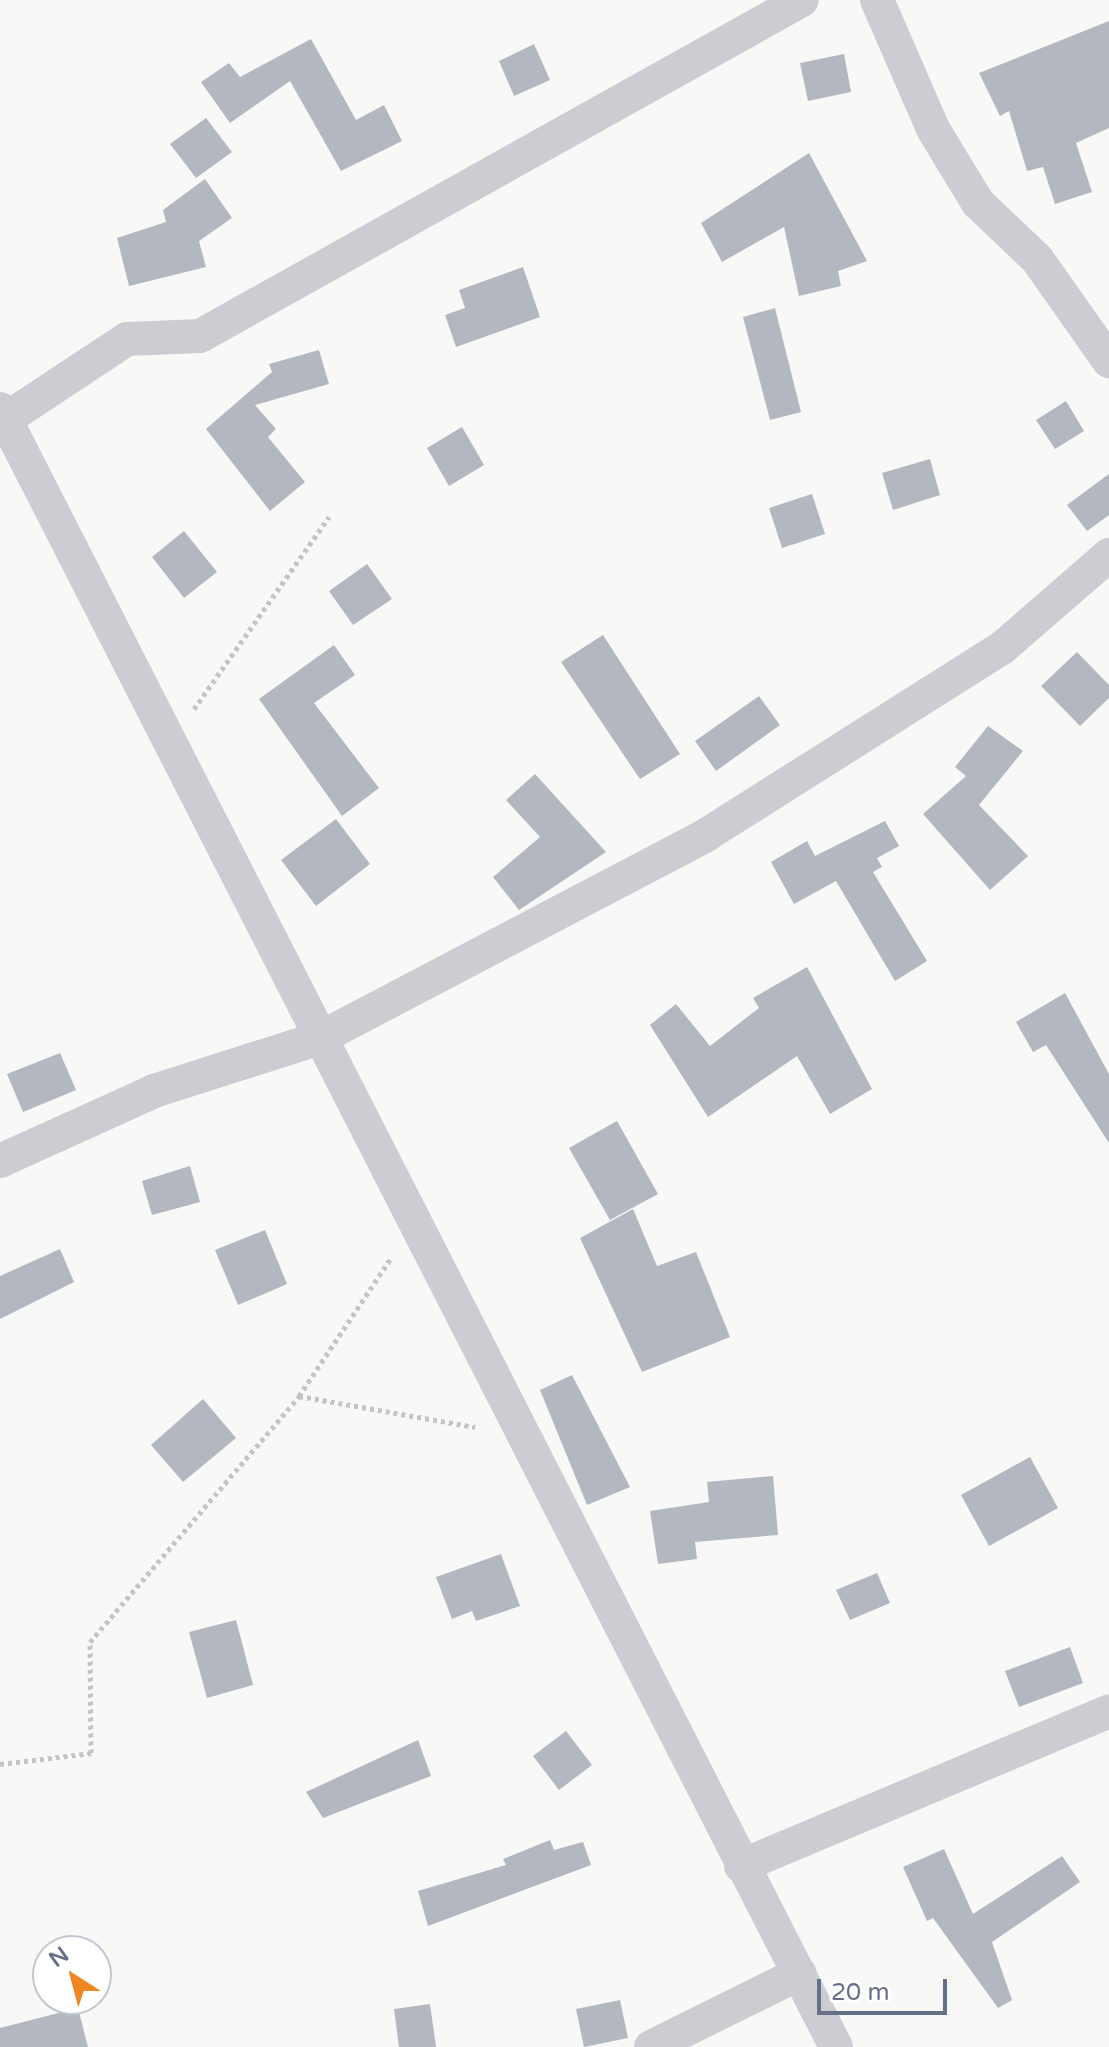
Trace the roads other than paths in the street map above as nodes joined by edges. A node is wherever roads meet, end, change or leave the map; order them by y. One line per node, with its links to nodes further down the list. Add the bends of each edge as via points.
1 (802, 0): 4 (street, via 200,336 127,339)
2 (877, 0): 3 (street, via 933,129 978,203 1037,259)
3 (1109, 361)
4 (3, 414): 6 (street)
5 (1109, 555): 6 (street, via 1002,648 706,835)
6 (320, 1038): 7 (street, via 154,1091); 9 (street)
7 (0, 1161)
8 (1109, 1711): 9 (street)
9 (741, 1866): 10 (street)
10 (800, 1973): 11 (street); 12 (street)
11 (651, 2047)
12 (836, 2047)

